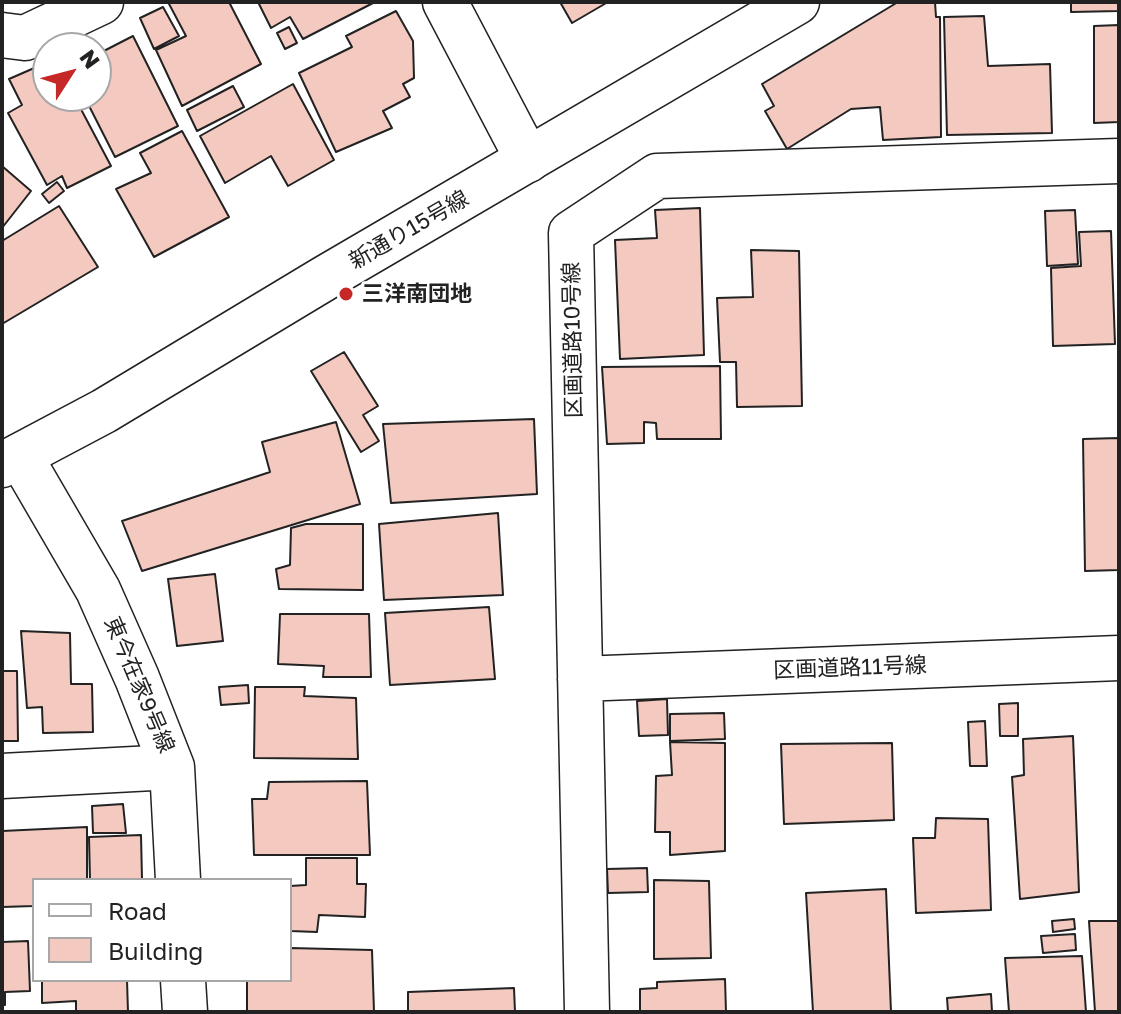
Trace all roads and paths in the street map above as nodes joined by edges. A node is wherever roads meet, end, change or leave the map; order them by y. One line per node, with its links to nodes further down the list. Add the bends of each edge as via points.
1 (101, 2): 4 (street, via 25,38)
2 (445, 2): 5 (street)
3 (797, 2): 5 (street, 新通り15号線)
4 (2, 35)
5 (528, 160): 7 (street, 新通り15号線, via 104,411)
6 (1119, 161): 9 (street, 区画道路10号線, via 657,176 571,233)
7 (11, 460): 10 (street, 東今在家9号線, via 98,590)
8 (1119, 658): 9 (street, 区画道路11号線)
9 (580, 679): 15 (street, 区画道路10号線)
10 (172, 767): 11 (street, 東今在家9号線); 12 (street)
11 (2, 776)
12 (178, 878)
13 (183, 982): 14 (street)
14 (185, 1012)
15 (587, 1012)

